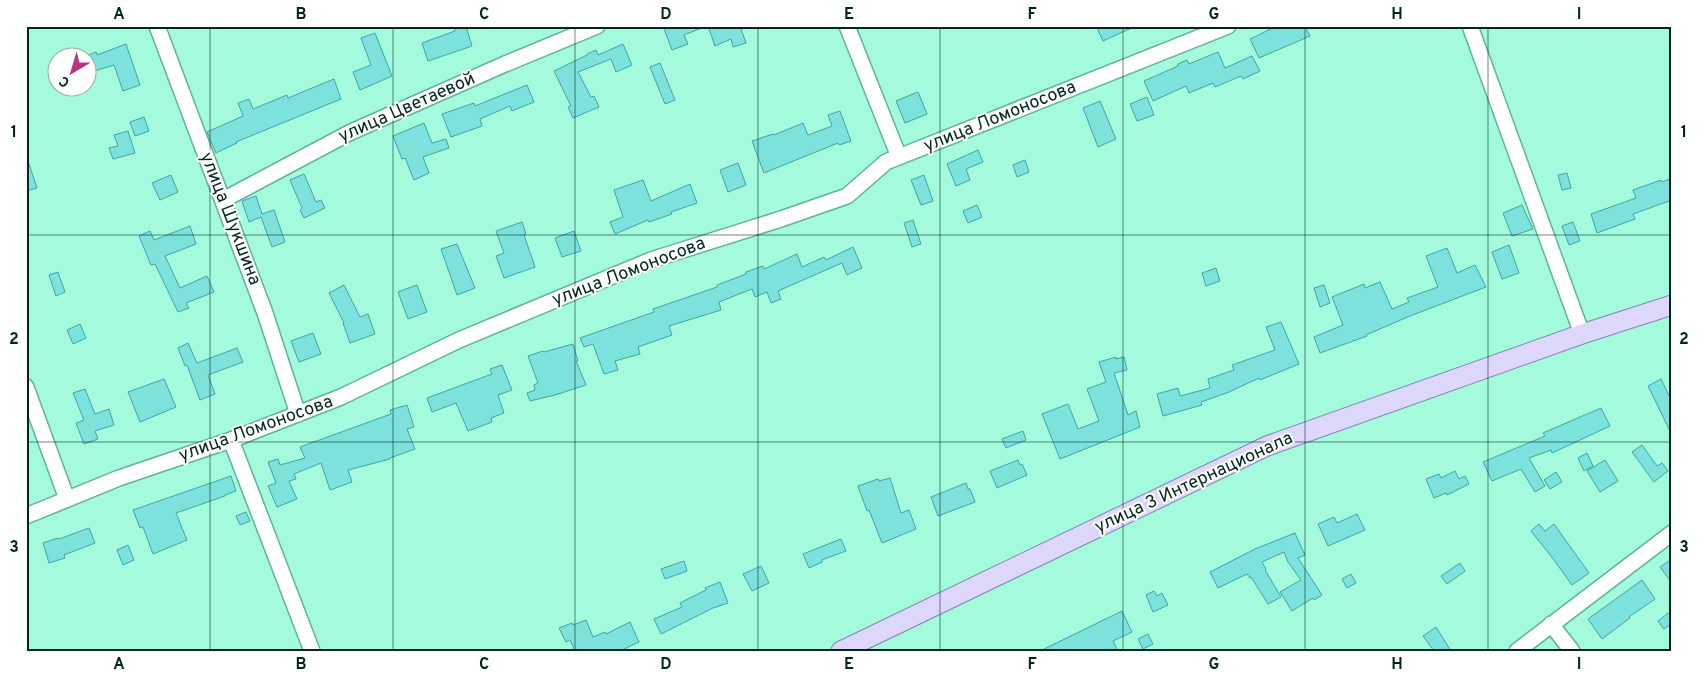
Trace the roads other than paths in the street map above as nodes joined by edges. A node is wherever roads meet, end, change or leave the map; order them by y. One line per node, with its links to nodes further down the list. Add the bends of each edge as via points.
1 (157, 26): 7 (street, улица Шукшина)
2 (597, 26): 7 (street, улица Цветаевой, via 351,132)
3 (847, 26): 6 (street)
4 (1228, 26): 6 (street, улица Ломоносова)
5 (1470, 26): 9 (street)
6 (899, 158): 11 (street, улица Ломоносова, via 886,162 847,196 651,260 459,340 341,397)
7 (222, 200): 11 (street, улица Шукшина, via 265,313)
8 (1672, 305): 9 (main road, улица 3 Интернационала)
9 (1582, 334): 18 (main road, улица 3 Интернационала, via 1267,446)
10 (26, 387): 13 (street)
11 (298, 414): 12 (street, улица Ломоносова)
12 (231, 440): 13 (street, улица Ломоносова); 17 (street)
13 (67, 499): 14 (street, улица Ломоносова)
14 (26, 516)
15 (1672, 533): 16 (street)
16 (1551, 624): 19 (street); 20 (street)
17 (312, 651)
18 (841, 651)
19 (1517, 651)
20 (1572, 651)

